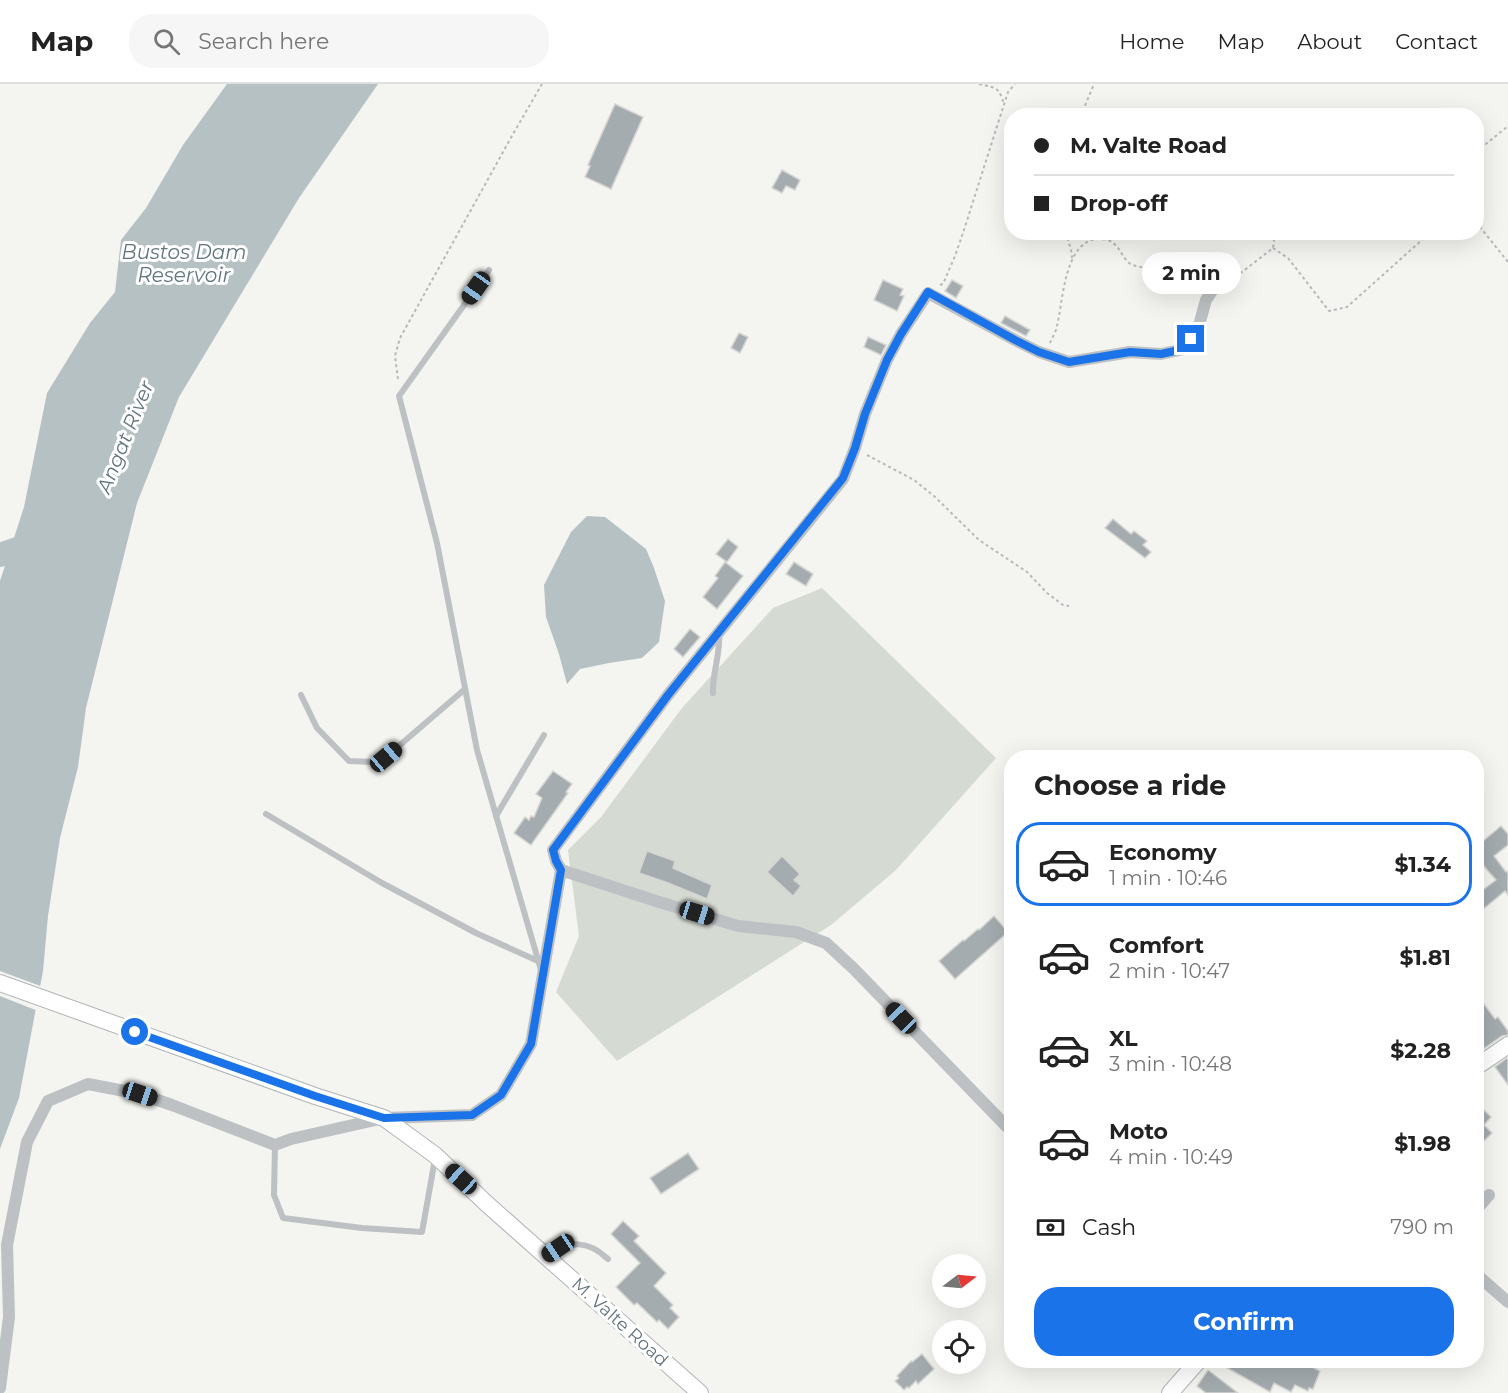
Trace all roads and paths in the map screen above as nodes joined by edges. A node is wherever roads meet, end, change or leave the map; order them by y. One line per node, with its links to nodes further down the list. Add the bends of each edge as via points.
1 (542, 84): 22 (path, via 400,338 395,356)
2 (979, 84): 5 (path, via 997,89)
3 (1015, 84): 5 (path)
4 (1094, 84): 6 (path)
5 (1004, 105): 20 (path, via 955,256 943,284)
6 (1084, 108)
7 (1508, 126): 8 (path)
8 (1484, 146)
9 (1484, 232): 17 (path)
10 (1068, 240): 16 (path)
11 (1092, 240): 16 (path, via 1082,246)
12 (1106, 240): 19 (path, via 1132,265)
13 (1274, 240): 15 (path)
14 (1422, 240): 15 (path, via 1347,307 1329,311 1288,258)
15 (1273, 248): 19 (path, via 1242,272)
16 (1072, 262): 21 (path, via 1057,329 1046,350)
17 (1508, 262)
18 (489, 270): 22 (lane)
19 (1218, 282): 21 (street, via 1206,300 1198,329 1184,349 1161,354 1130,352 1069,362)
20 (928, 292): 21 (street); 23 (street, via 887,360)
21 (1039, 352)
22 (399, 396): 26 (lane, via 437,543)
23 (855, 448): 24 (path, via 914,480 979,540); 25 (street, via 843,478)
24 (1069, 606)
25 (719, 632): 27 (lane); 32 (street, via 553,850)
26 (465, 689): 28 (lane, via 386,757 374,762 349,761 317,728); 31 (lane)
27 (713, 693)
28 (301, 695)
29 (544, 735): 31 (lane)
30 (266, 814): 33 (lane, via 382,883)
31 (496, 816): 33 (lane)
32 (561, 870): 34 (street); 39 (street, via 738,926 796,932 826,944)
33 (538, 961): 34 (lane)
34 (543, 977): 38 (street, via 531,1044 501,1095 472,1115)
35 (0, 983): 38 (main road, M. Valte Road)
36 (1508, 1045): 37 (main road)
37 (1484, 1062)
38 (384, 1118): 40 (street); 41 (main road, M. Valte Road)
39 (1004, 1124)
40 (275, 1144): 41 (lane, via 274,1195 283,1218 362,1228 422,1232); 49 (street, via 140,1094 88,1084 48,1101 27,1142 7,1245 9,1317)
41 (435, 1155): 44 (main road, M. Valte Road)
42 (1489, 1195): 43 (street)
43 (1484, 1201)
44 (546, 1256): 45 (lane, via 558,1248 579,1245 590,1246); 50 (main road, M. Valte Road)
45 (608, 1259)
46 (1484, 1281): 47 (street)
47 (1508, 1302)
48 (1192, 1368): 51 (main road)
49 (0, 1388)
50 (700, 1393)
51 (1170, 1393)

